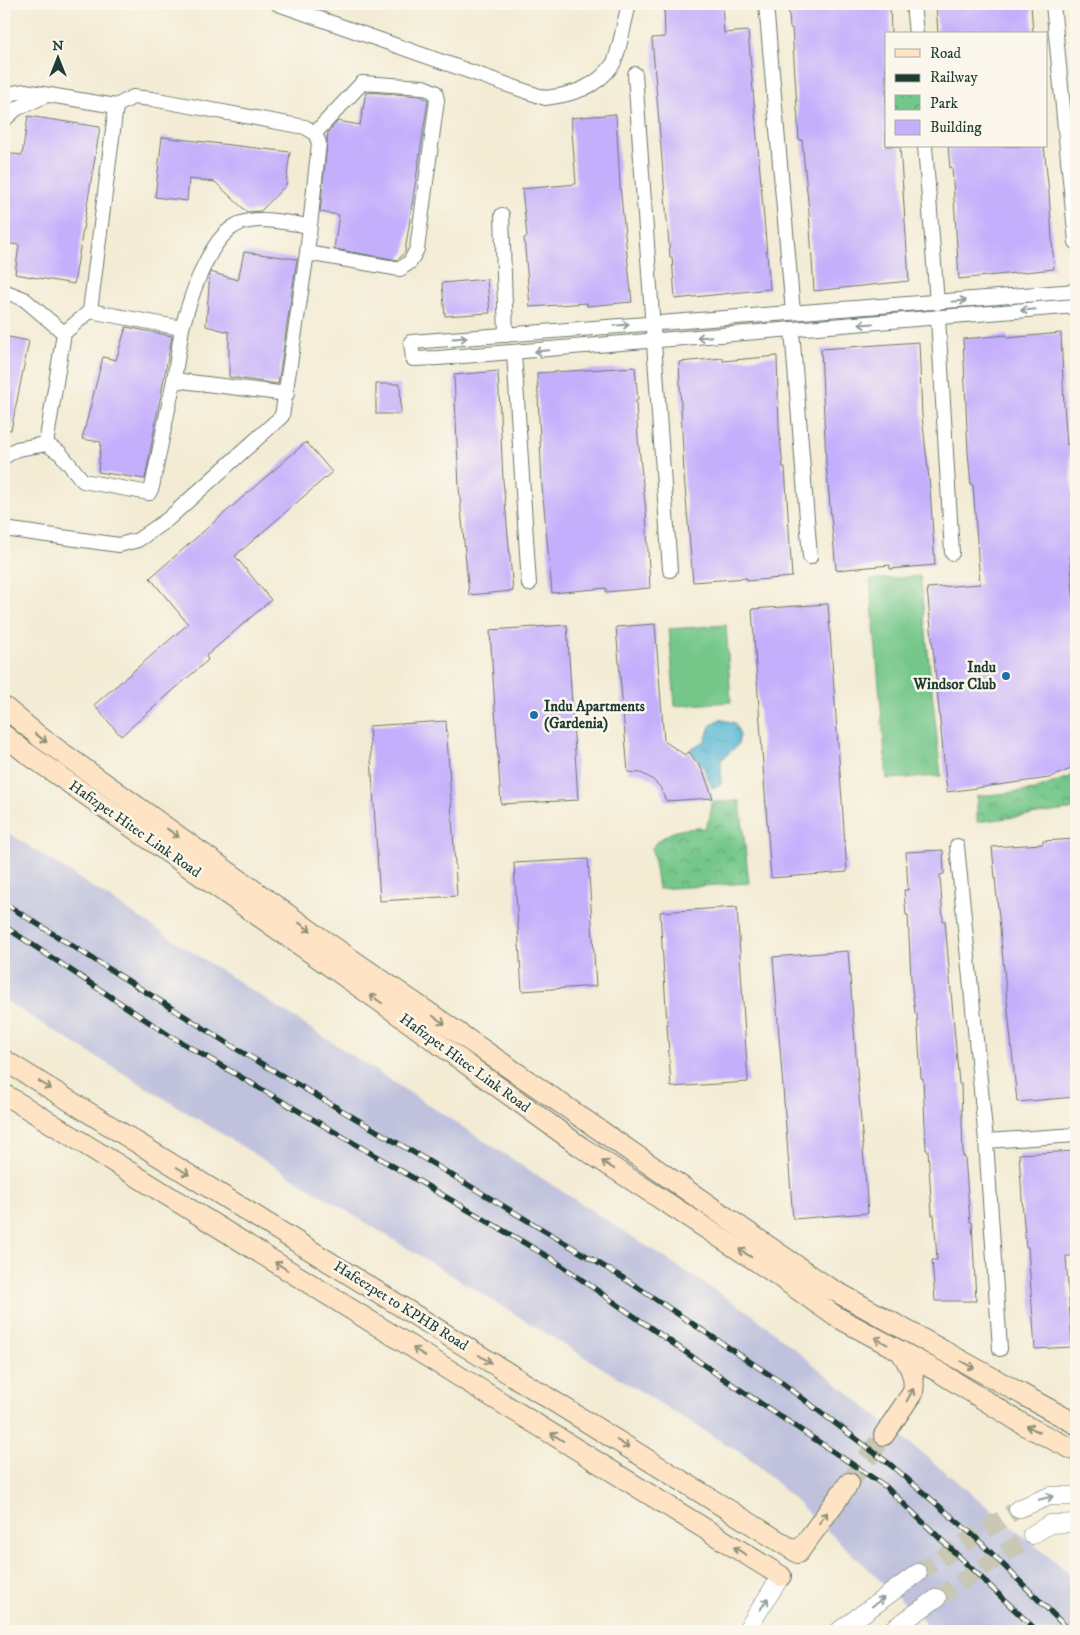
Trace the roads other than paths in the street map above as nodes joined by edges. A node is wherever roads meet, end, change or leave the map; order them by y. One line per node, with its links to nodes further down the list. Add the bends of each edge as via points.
1 (278, 4): 2 (street, via 545,98 589,88 613,64)
2 (629, 4)
3 (766, 4): 23 (street)
4 (914, 4): 6 (street)
5 (1053, 4): 16 (street)
6 (916, 32)
7 (635, 74): 25 (street)
8 (47, 95): 9 (street, via 25,91 13,93); 10 (street); 11 (street, via 16,109)
9 (4, 100)
10 (116, 106): 12 (street, via 133,97 152,99 305,127); 22 (street)
11 (4, 120)
12 (315, 133): 15 (street, via 318,143); 17 (street, via 362,83 423,88 435,92 417,249 410,262 400,269)
13 (925, 148): 20 (street)
14 (502, 215): 29 (street)
15 (310, 226): 17 (street); 26 (street, via 257,220 240,223 227,232 194,285)
16 (1076, 242)
17 (307, 253): 33 (street)
18 (4, 291): 28 (street, via 24,299)
19 (1076, 291): 20 (street, one-way to 19)
20 (937, 303): 23 (street)
21 (1076, 306): 24 (street, one-way to 24)
22 (90, 311): 26 (street); 28 (street)
23 (793, 312): 25 (street)
24 (938, 318): 27 (street, one-way to 27); 37 (street)
25 (652, 323): 29 (street, one-way to 25); 30 (street)
26 (182, 328): 32 (street)
27 (792, 330): 30 (street, one-way to 30); 38 (street)
28 (64, 333): 34 (street)
29 (506, 335): 31 (street, one-way to 29, via 414,359 412,342)
30 (653, 342): 31 (street, one-way to 31); 39 (street)
31 (514, 353): 40 (street)
32 (174, 380): 33 (street); 34 (street, via 149,493 83,481 60,453)
33 (287, 394): 36 (street, via 282,416 168,518 138,540 119,545)
34 (46, 444): 35 (street, via 17,449)
35 (4, 457)
36 (4, 529)
37 (952, 553)
38 (810, 557)
39 (670, 570)
40 (530, 584)
41 (4, 707): 50 (main road, one-way to 50, via 40,737 319,937 826,1286)
42 (4, 735): 49 (main road, Hafizpet Hitec Link Road, one-way to 42, via 835,1316 581,1147)
43 (957, 846): 47 (street)
44 (4, 1060): 53 (main road, Hafeezpet to KPHB Road, one-way to 53, via 798,1553)
45 (4, 1094): 59 (main road, one-way to 45)
46 (1076, 1135): 47 (street)
47 (986, 1141): 48 (street)
48 (1000, 1349)
49 (901, 1352): 51 (main road, one-way to 49, via 914,1386 911,1369); 52 (main road, Hafizpet Hitec Link Road, one-way to 49, via 1026,1426)
50 (1076, 1424)
51 (884, 1435)
52 (1076, 1451)
53 (849, 1483)
54 (1076, 1496): 55 (street, one-way to 54, via 1050,1496)
55 (1018, 1509)
56 (1076, 1523): 57 (street, via 1050,1524)
57 (1032, 1535)
58 (918, 1573): 62 (street, one-way to 58)
59 (781, 1576): 61 (street, one-way to 59)
60 (937, 1598): 63 (street)
61 (746, 1631)
62 (839, 1631)
63 (890, 1631)

